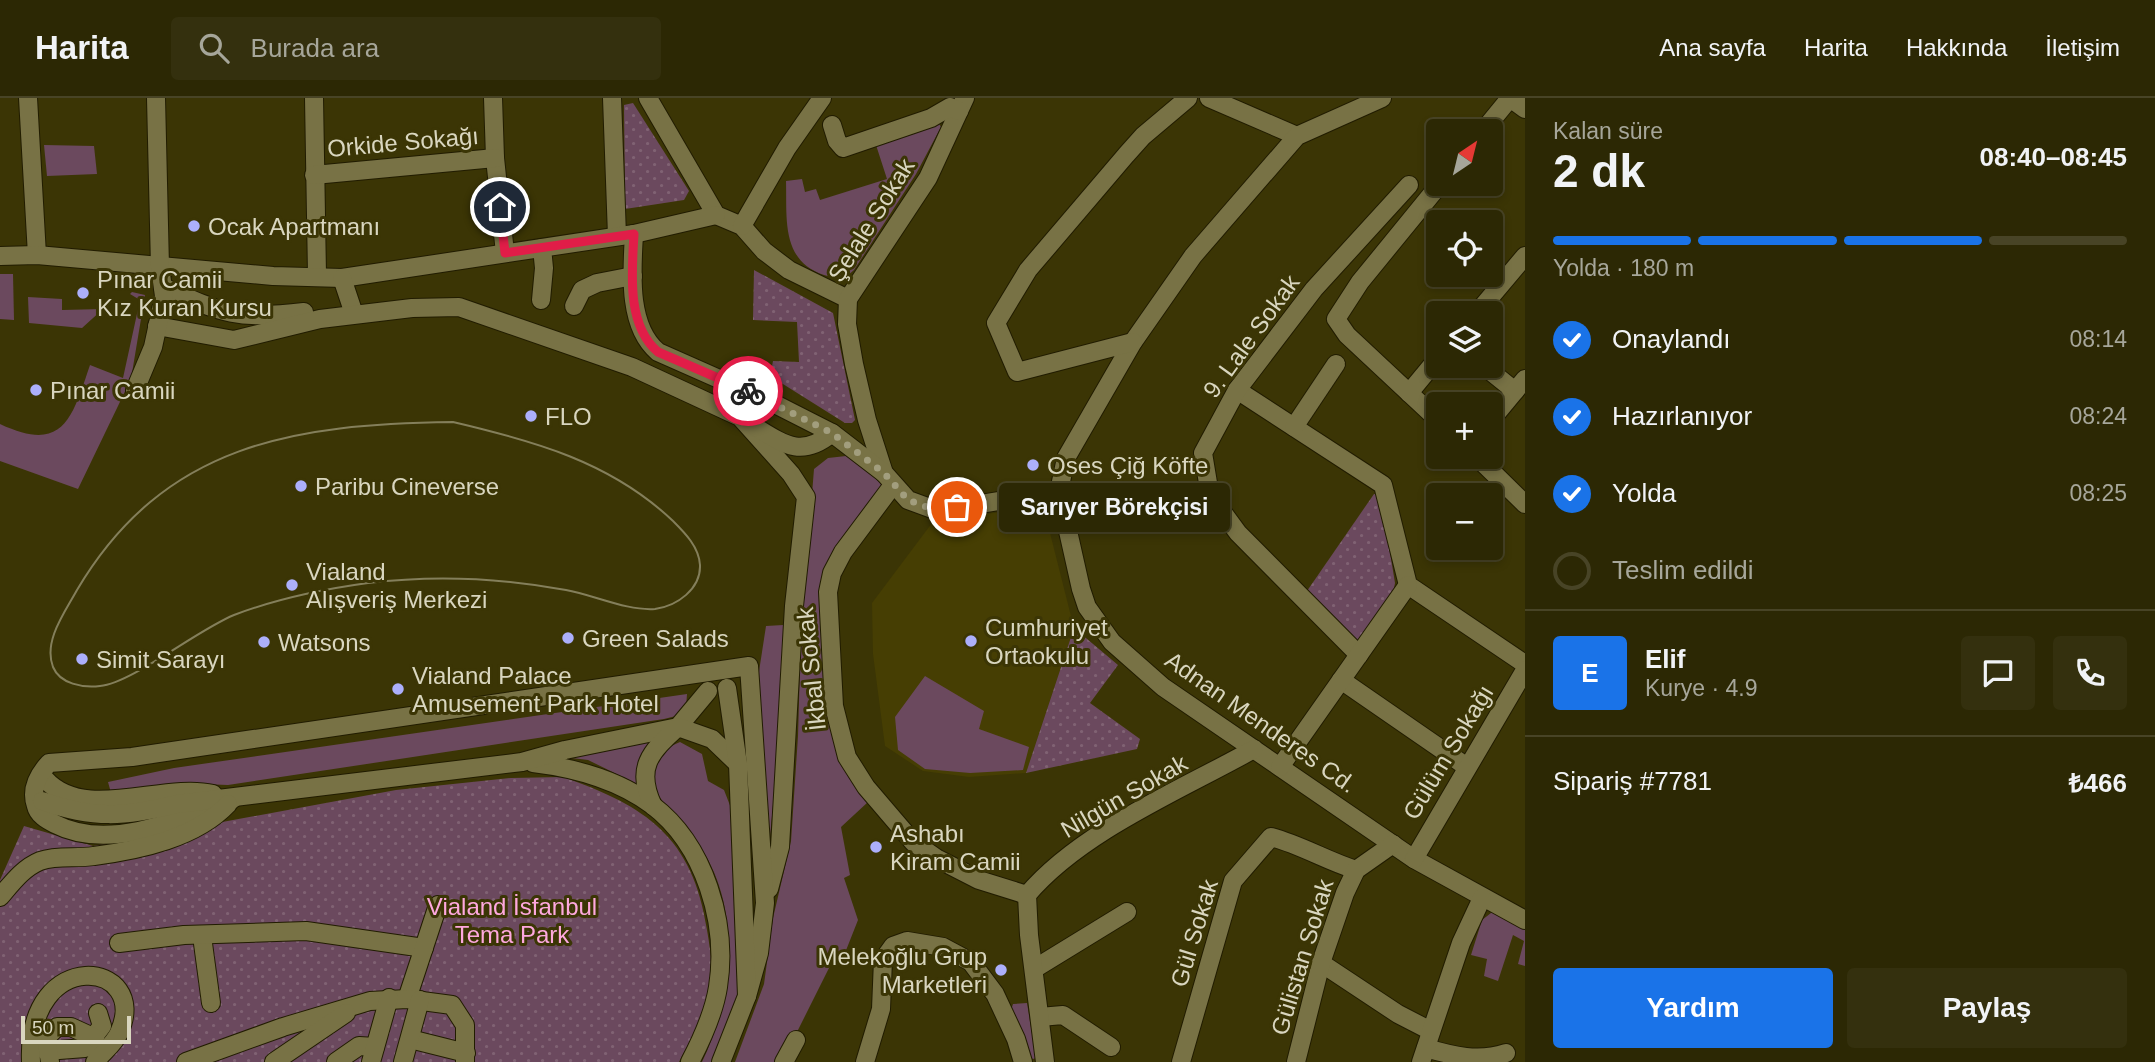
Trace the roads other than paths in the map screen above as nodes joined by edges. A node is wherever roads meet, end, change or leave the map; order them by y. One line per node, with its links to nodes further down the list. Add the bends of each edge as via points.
1 (28, 98): 26 (street)
2 (156, 98): 29 (street)
3 (314, 98): 18 (street)
4 (493, 98): 17 (street)
5 (612, 98): 23 (street)
6 (822, 98): 22 (street)
7 (1188, 98): 41 (street, via 1143,136 1028,270 996,323 1017,372)
8 (1209, 98): 16 (street)
9 (1382, 98): 16 (street)
10 (1510, 98): 13 (street); 14 (street)
11 (653, 100): 21 (street)
12 (962, 104): 15 (street, via 843,148); 34 (street, Şelale Sokak, via 928,178)
13 (1525, 109)
14 (1493, 119)
15 (832, 125)
16 (1297, 136): 41 (street, via 1194,256)
17 (495, 158): 18 (street, Orkide Sokağı); 25 (street)
18 (314, 175): 30 (street)
19 (1409, 184): 47 (street, 9. Lale Sokak, via 1314,289)
20 (1430, 196): 48 (street, via 1336,319)
21 (716, 215): 22 (street); 23 (street)
22 (742, 226): 34 (street, via 789,271)
23 (625, 235): 24 (street); 31 (street)
24 (542, 248): 25 (street); 35 (street)
25 (505, 253): 32 (street)
26 (37, 255): 27 (street); 29 (street)
27 (0, 256)
28 (1525, 257): 36 (street)
29 (160, 267): 30 (street); 33 (street)
30 (317, 275): 32 (street)
31 (633, 276): 37 (street, via 582,290); 53 (street, via 640,331 658,352)
32 (342, 278): 39 (street)
33 (163, 287): 38 (street, via 239,316); 40 (street)
34 (848, 299): 55 (street, Şelale Sokak, via 854,364)
35 (541, 300)
36 (1487, 301)
37 (573, 306)
38 (304, 312)
39 (354, 314): 40 (street, via 234,340); 51 (street, via 459,307 632,367)
40 (157, 326): 46 (street)
41 (1133, 342): 56 (street, via 1066,458)
42 (1336, 363): 52 (street)
43 (1426, 372): 48 (street)
44 (1503, 376): 45 (street)
45 (1520, 385): 49 (street)
46 (135, 390)
47 (1237, 390): 52 (street); 59 (street, 9. Lale Sokak, via 1203,453 1210,495 1238,533)
48 (1409, 393): 50 (street)
49 (1503, 406)
50 (1426, 409)
51 (740, 417): 53 (street, via 799,448 819,444); 81 (street, via 806,497 794,606 780,847)
52 (1294, 427): 58 (street, via 1383,485)
53 (832, 433): 55 (street)
54 (1490, 469): 57 (street)
55 (888, 479): 56 (street, via 908,500 938,511); 78 (street, İkbal Sokak, via 843,552 828,592 834,706 847,757 866,787 914,842 979,880)
56 (1059, 491): 66 (street, Adnan Menderes Cd., via 1087,607 1112,642 1163,687)
57 (1523, 499)
58 (1408, 585): 59 (street); 60 (street)
59 (1359, 655): 62 (street)
60 (1525, 664)
61 (1525, 670): 70 (street, Gülüm Sokağı)
62 (1341, 680): 69 (street); 70 (street)
63 (727, 688): 68 (street)
64 (708, 691): 65 (street)
65 (678, 727): 67 (street); 68 (street, via 712,739); 74 (street, via 647,762 645,789)
66 (1254, 749): 69 (street, Adnan Menderes Cd.); 78 (street, Nilgün Sokak, via 1090,839)
67 (522, 762): 72 (street); 74 (street, via 603,779)
68 (738, 764): 90 (street)
69 (1280, 767): 75 (street, Adnan Menderes Cd.)
70 (1467, 767): 76 (street, Gülüm Sokağı)
71 (45, 779): 72 (street, via 71,795 89,799 112,801 174,791 201,791)
72 (233, 799): 73 (street, via 98,816); 79 (street, via 199,829 123,851 39,862); 81 (street, via 183,818 99,834 79,833 48,821 38,813 34,791 38,775 49,762 132,757 749,666)
73 (42, 801)
74 (653, 806): 114 (street, via 701,869 717,922 718,988)
75 (1393, 844): 76 (street, Adnan Menderes Cd.); 77 (street, Gülistan Sokak)
76 (1413, 859): 80 (street, Adnan Menderes Cd.)
77 (1356, 870): 88 (street, Gülistan Sokak); 119 (street, Gül Sokak, via 1302,845 1271,837 1251,856 1233,881)
78 (1027, 895): 89 (street)
79 (0, 897)
80 (1482, 898): 84 (street, Adnan Menderes Cd.); 100 (street, via 1461,943)
81 (765, 902): 90 (street, via 759,953)
82 (438, 905): 87 (street)
83 (1128, 912): 89 (street)
84 (1525, 920)
85 (202, 936): 86 (street); 87 (street, via 306,931); 92 (street)
86 (119, 943)
87 (424, 948): 91 (street)
88 (1321, 963): 100 (street, via 1398,1014); 120 (street, Gülistan Sokak)
89 (1034, 969): 95 (street)
90 (747, 996): 115 (street)
91 (406, 999): 93 (street); 98 (street); 103 (street); 106 (street, via 438,1002 457,1011 465,1025)
92 (211, 1003)
93 (361, 1003): 108 (street); 111 (street)
94 (98, 1013): 97 (street, via 103,1021)
95 (1041, 1017): 101 (street, via 1063,1015); 118 (street)
96 (72, 1023): 97 (street); 104 (street, via 50,1031); 105 (street)
97 (95, 1038): 105 (street)
98 (410, 1038): 106 (street); 113 (street)
99 (796, 1040): 116 (street)
100 (1426, 1047): 102 (street, via 1480,1061 1492,1061)
101 (1111, 1048)
102 (1506, 1053)
103 (373, 1055): 112 (street, via 359,1046)
104 (48, 1057): 105 (street)
105 (70, 1057)
106 (466, 1058)
107 (1022, 1058): 117 (street, via 995,995 971,962 943,947 907,942 893,946 883,960 881,1009)
108 (198, 1060)
109 (31, 1062): 110 (street, via 33,1031 48,997 64,980 85,973 116,988 123,1010 120,1032)
110 (95, 1062)
111 (274, 1062)
112 (336, 1062)
113 (403, 1062)
114 (690, 1062)
115 (721, 1062)
116 (784, 1062)
117 (865, 1062)
118 (1045, 1062)
119 (1181, 1062)
120 (1296, 1062)

